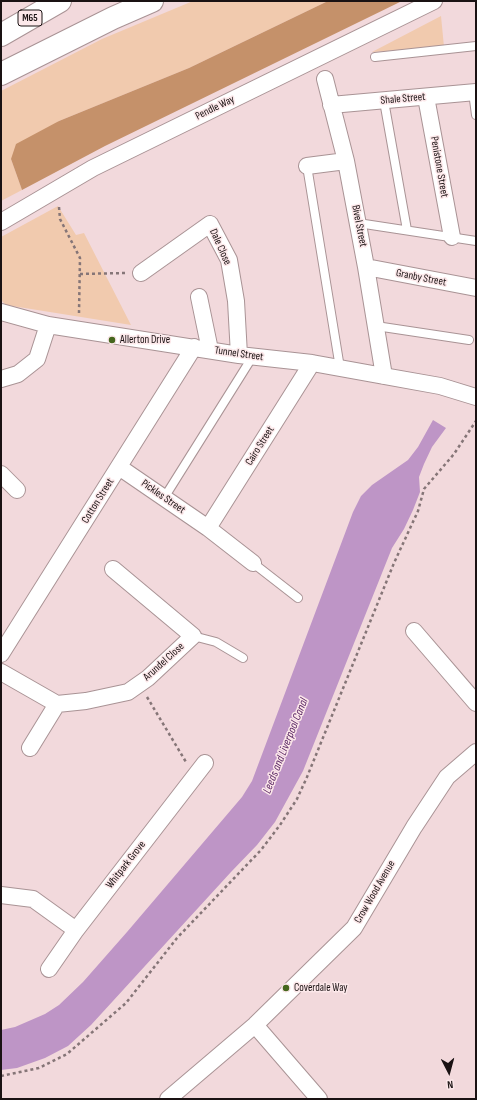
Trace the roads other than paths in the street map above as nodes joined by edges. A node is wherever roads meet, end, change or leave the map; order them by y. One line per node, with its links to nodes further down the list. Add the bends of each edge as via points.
1 (60, 1): 4 (highway, M65)
2 (152, 1): 7 (highway)
3 (434, 1): 16 (street, Pendle Way, via 93,168)
4 (1, 35)
5 (476, 46): 6 (lane)
6 (375, 57)
7 (1, 74)
8 (325, 79): 12 (street, Bivel Street)
9 (474, 92): 10 (street, Shale Street); 13 (lane)
10 (426, 97): 11 (street, Shale Street); 19 (street, Penistone Street)
11 (384, 100): 12 (street, Shale Street); 18 (lane)
12 (331, 105): 14 (street, Bivel Street)
13 (476, 115)
14 (346, 161): 15 (street); 17 (street, Bivel Street)
15 (306, 166): 33 (lane)
16 (1, 222)
17 (358, 223): 18 (lane); 21 (street, Bivel Street)
18 (407, 230): 19 (lane)
19 (452, 237): 20 (lane)
20 (476, 241)
21 (366, 267): 23 (street, Granby Street); 27 (street, Bivel Street)
22 (140, 273): 31 (street, Dale Close, via 210,224 229,260)
23 (476, 288)
24 (199, 297): 30 (street)
25 (1, 312): 26 (street, Tunnel Street)
26 (48, 325): 29 (street, Tunnel Street); 35 (street, via 37,359 18,374)
27 (376, 326): 28 (lane); 34 (street, Bivel Street)
28 (469, 340)
29 (194, 348): 30 (street, Tunnel Street); 37 (street, Cotton Street)
30 (210, 350): 31 (street, Tunnel Street)
31 (246, 355): 32 (street, Tunnel Street); 40 (lane)
32 (312, 363): 33 (street, Tunnel Street); 41 (street, Cairo Street)
33 (340, 368): 34 (street, Tunnel Street)
34 (384, 376): 36 (street, Tunnel Street, via 440,386)
35 (1, 379)
36 (476, 397)
37 (120, 467): 40 (street, Pickles Street); 47 (street, Cotton Street)
38 (1, 474): 39 (street)
39 (18, 490)
40 (164, 498): 41 (street, Pickles Street)
41 (208, 528): 42 (street, Pickles Street)
42 (253, 563): 44 (lane)
43 (113, 569): 46 (street, Arundel Close)
44 (298, 598)
45 (414, 631): 50 (street)
46 (193, 636): 48 (lane, via 216,642); 51 (street, Arundel Close, via 148,678 128,692)
47 (1, 654)
48 (243, 658)
49 (1, 672): 51 (street)
50 (476, 703)
51 (57, 704): 52 (street)
52 (30, 748)
53 (476, 752): 58 (street, Crow Wood Avenue, via 447,777 414,826 354,928)
54 (204, 763): 56 (street, Whitpark Grove)
55 (1, 895): 56 (street, via 33,898)
56 (76, 930): 57 (street, Whitpark Grove)
57 (49, 969)
58 (255, 1025): 59 (street, Crow Wood Avenue); 60 (street)
59 (168, 1099)
60 (319, 1099)

